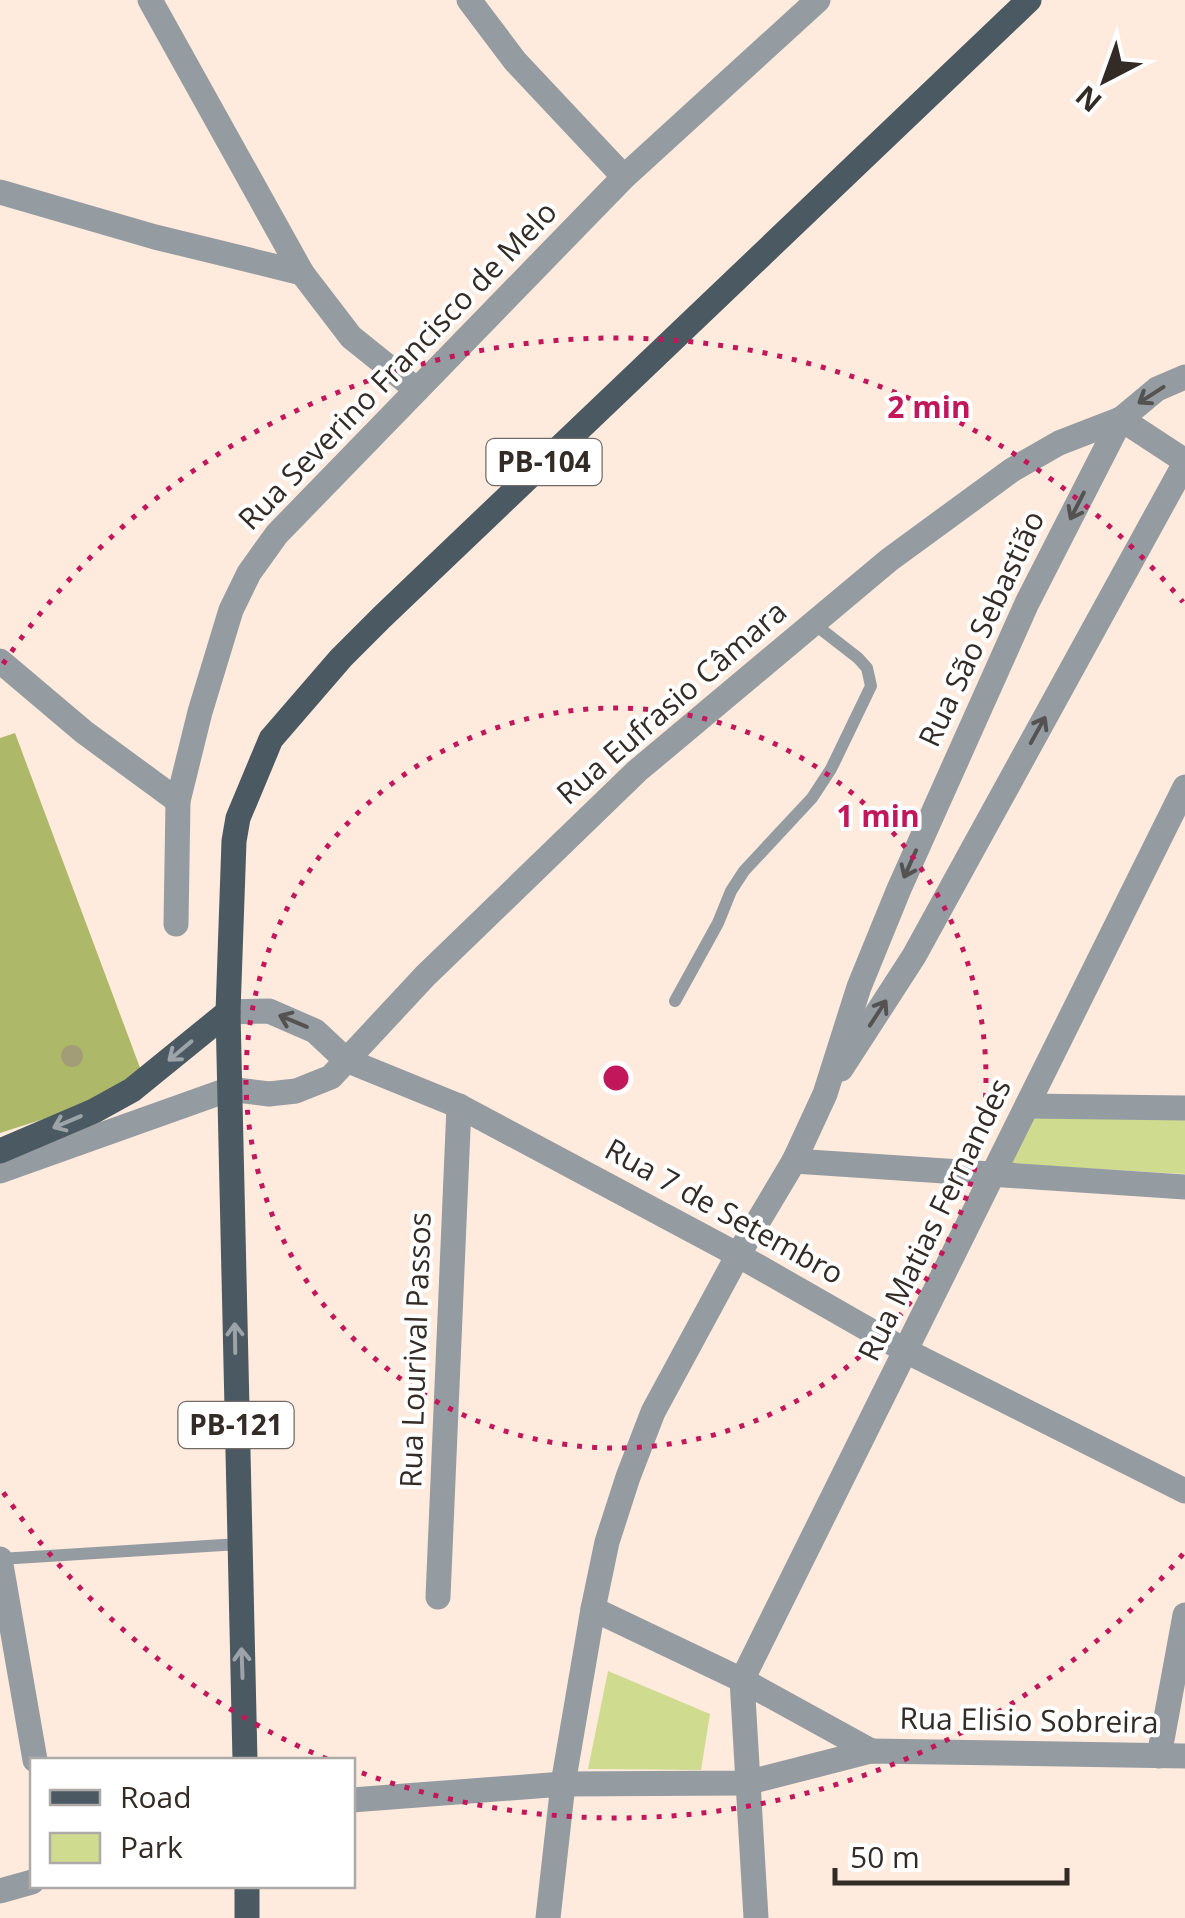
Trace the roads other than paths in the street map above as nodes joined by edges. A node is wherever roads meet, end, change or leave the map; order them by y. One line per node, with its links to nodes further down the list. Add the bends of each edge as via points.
1 (150, 0): 7 (street)
2 (469, 0): 5 (street, via 515,61)
3 (818, 0): 5 (street, Rua Severino Francisco de Melo)
4 (1029, 0): 18 (main road, PB-104, via 382,617 271,739 234,841)
5 (624, 178): 9 (street, Rua Severino Francisco de Melo)
6 (0, 192): 7 (street)
7 (302, 273): 9 (street, via 351,336)
8 (1185, 377): 10 (street, Rua Eufrasio Câmara, one-way to 10, via 1157,388)
9 (417, 390): 15 (street, Rua Severino Francisco de Melo, via 277,534 250,572 231,610)
10 (1120, 419): 11 (street); 12 (street, Rua Eufrasio Câmara, via 1012,470); 21 (street, Rua São Sebastião, one-way to 21, via 1027,603 899,888)
11 (1185, 462): 21 (street, Rua São Sebastião, one-way to 11, via 914,956)
12 (814, 624): 17 (lane, via 866,668 871,686 812,798 730,891); 19 (street, Rua Eufrasio Câmara, via 638,772)
13 (0, 660): 15 (street)
14 (1185, 787): 23 (street, Rua Matias Fernandes)
15 (178, 800): 16 (street, Rua Severino Francisco de Melo)
16 (176, 924)
17 (675, 1001)
18 (228, 1012): 19 (street, Rua 7 de Setembro, one-way to 18, via 314,1030 269,1011); 20 (main road, PB-121); 25 (main road, one-way to 25, via 132,1090)
19 (346, 1060): 20 (street, Rua Eufrasio Câmara, via 331,1077 296,1091); 22 (street, Rua 7 de Setembro)
20 (230, 1089): 27 (street); 33 (main road, PB-121, one-way to 20)
21 (825, 1094): 26 (street, Rua São Sebastião)
22 (459, 1106): 30 (street, Rua 7 de Setembro); 35 (street, Rua Lourival Passos)
23 (1027, 1106): 24 (street); 28 (street, Rua Matias Fernandes)
24 (1185, 1108)
25 (0, 1151)
26 (794, 1162): 28 (street); 30 (street, Rua São Sebastião)
27 (0, 1170)
28 (991, 1175): 29 (street); 31 (street, Rua Matias Fernandes)
29 (1185, 1187)
30 (738, 1254): 31 (street, Rua 7 de Setembro); 36 (street, Rua São Sebastião, via 653,1412 607,1542)
31 (906, 1351): 32 (street, Rua 7 de Setembro); 38 (street, Rua Matias Fernandes)
32 (1185, 1490)
33 (238, 1544): 34 (lane); 42 (main road, PB-121, one-way to 33)
34 (0, 1559): 41 (street)
35 (438, 1597)
36 (593, 1609): 38 (street, Rua Elisio Sobreira); 44 (street, Rua São Sebastião)
37 (1185, 1616): 40 (street)
38 (742, 1680): 39 (street, Rua Elisio Sobreira); 43 (street)
39 (872, 1750): 40 (street, Rua Elisio Sobreira); 43 (street, Rua Elisio Sobreira)
40 (1172, 1756)
41 (35, 1758)
42 (245, 1758)
43 (746, 1783): 44 (street, Rua Elisio Sobreira); 51 (street)
44 (564, 1784): 45 (street, Rua Elisio Sobreira); 50 (street, Rua São Sebastião)
45 (355, 1800)
46 (30, 1883): 48 (street)
47 (247, 1888): 49 (main road)
48 (0, 1891)
49 (248, 1918)
50 (548, 1918)
51 (756, 1918)

